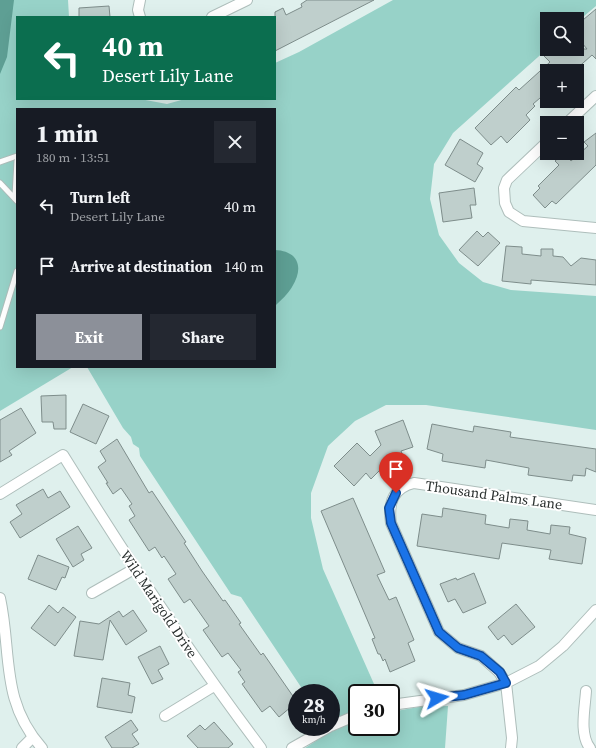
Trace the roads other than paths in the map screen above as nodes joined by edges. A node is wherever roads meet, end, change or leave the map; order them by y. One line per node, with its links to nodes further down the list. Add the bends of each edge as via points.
1 (140, 0): 3 (street)
2 (247, 0): 4 (street)
3 (140, 16)
4 (214, 16)
5 (596, 96): 6 (street)
6 (575, 116)
7 (540, 149): 12 (street, via 507,180 504,188 505,203 509,212 523,221)
8 (16, 156): 9 (lane)
9 (0, 162)
10 (0, 183): 11 (lane)
11 (16, 198)
12 (596, 228)
13 (16, 274): 14 (lane)
14 (0, 327)
15 (0, 494): 17 (street, Wild Marigold Drive, via 62,455)
16 (596, 510): 21 (street, Thousand Palms Lane, via 414,483 396,493 389,508 391,523 439,632 458,648 481,656 500,672)
17 (134, 569): 18 (street); 22 (street, Wild Marigold Drive)
18 (92, 593)
19 (0, 598): 27 (street, via 11,687 22,717)
20 (596, 610): 21 (street, via 563,646 539,666)
21 (506, 683): 24 (street, via 464,695); 32 (street)
22 (214, 686): 25 (street); 30 (street, Wild Marigold Drive)
23 (586, 691): 33 (street, via 583,718)
24 (400, 704)
25 (165, 716)
26 (313, 736): 31 (street)
27 (33, 737): 28 (street); 29 (street)
28 (22, 748)
29 (42, 748)
30 (261, 748)
31 (292, 748)
32 (511, 748)
33 (590, 748)

